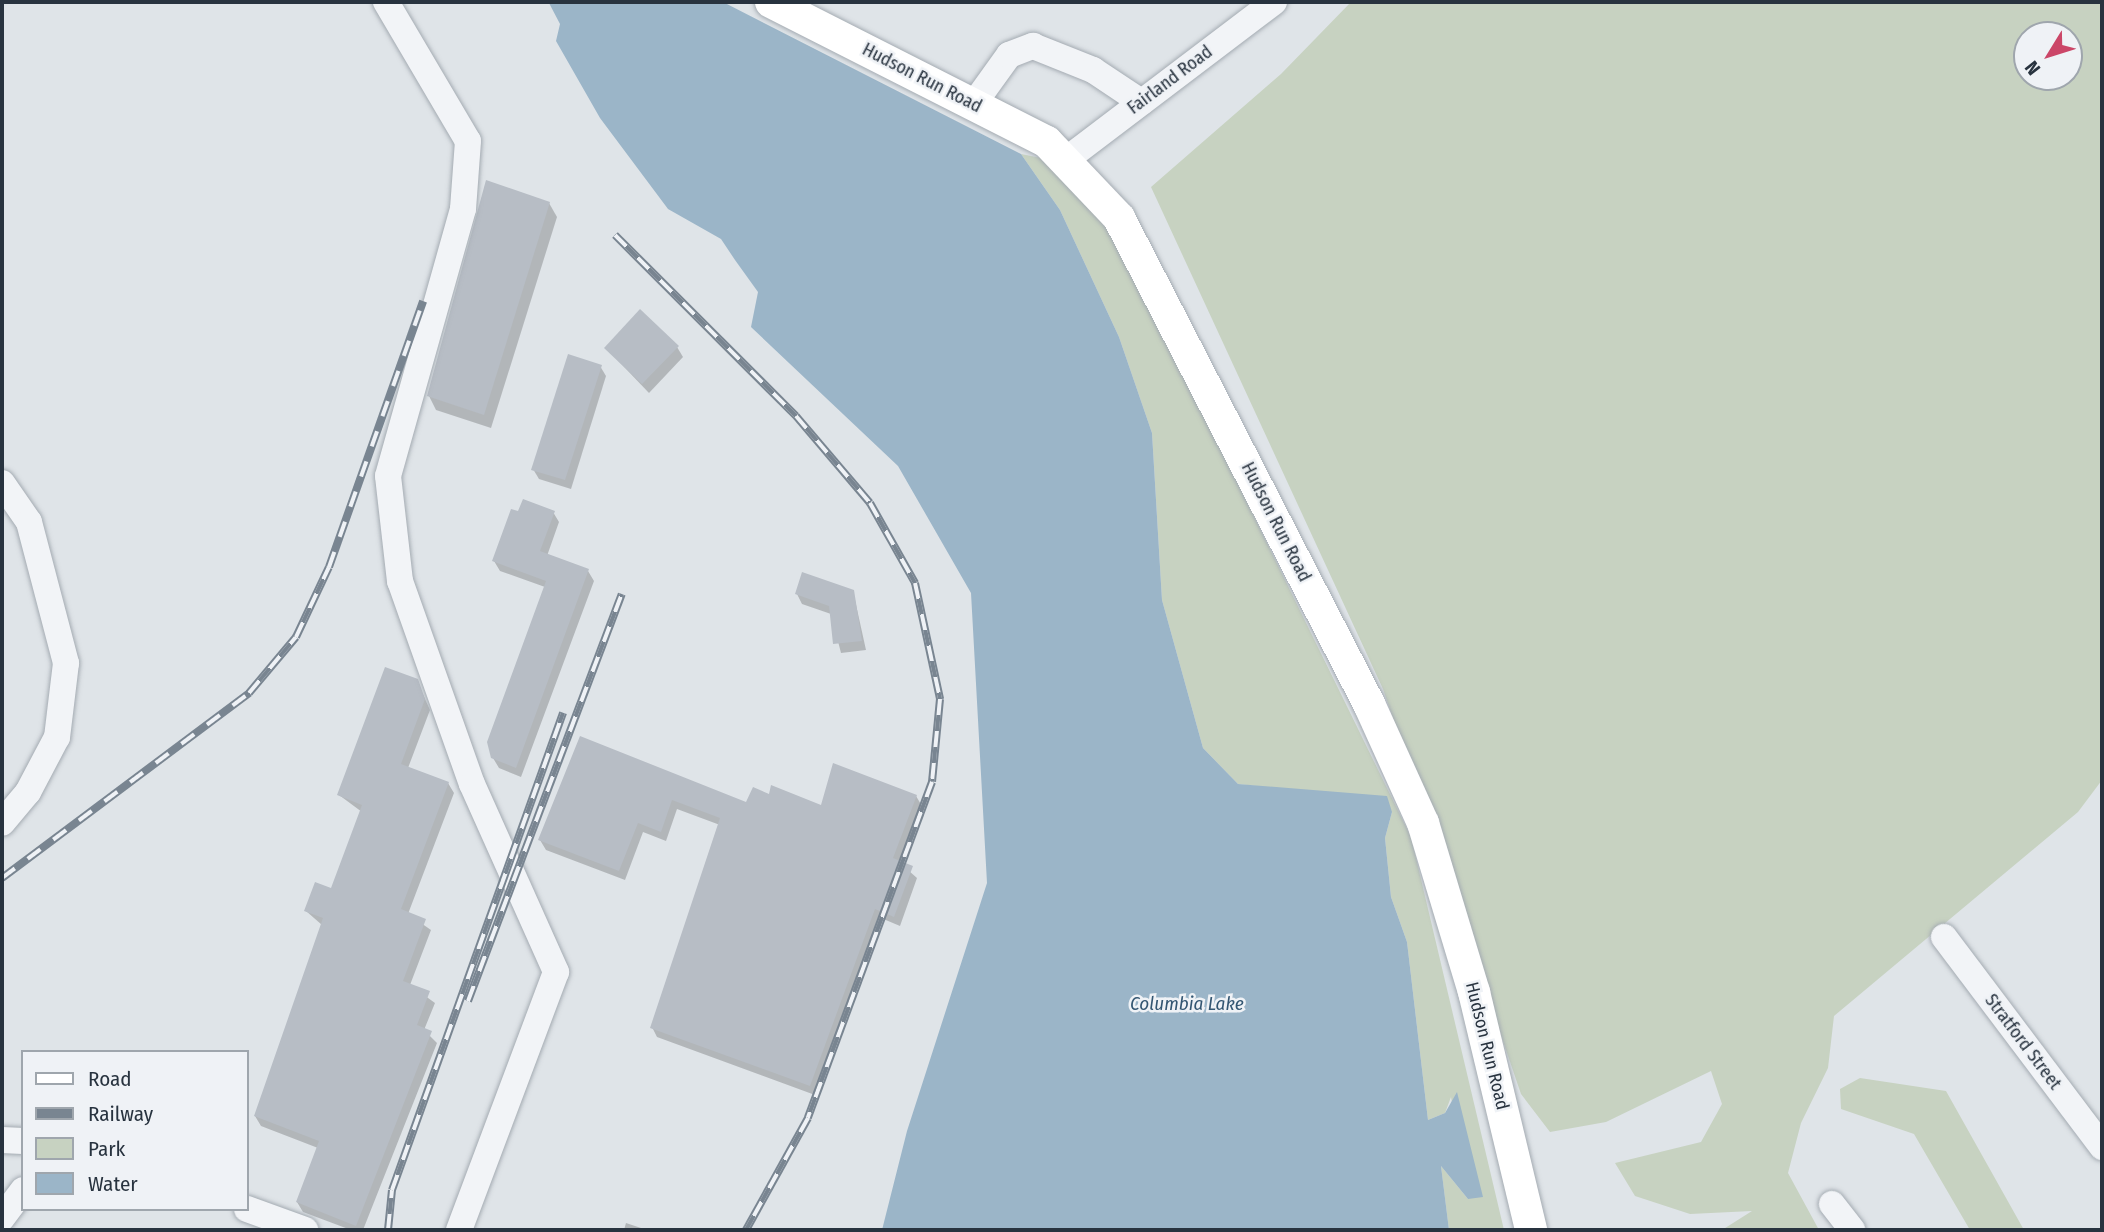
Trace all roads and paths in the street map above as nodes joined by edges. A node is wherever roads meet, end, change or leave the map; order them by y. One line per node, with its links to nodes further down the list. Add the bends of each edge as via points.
1 (386, 2): 18 (street, via 468,141 463,209 388,476 400,582 472,784 556,972)
2 (771, 2): 5 (main road, Hudson Run Road)
3 (1274, 2): 4 (street, Fairland Road)
4 (1141, 102): 5 (street, via 1094,70 1033,46 1009,55); 6 (street, Fairland Road)
5 (974, 104): 6 (main road, Hudson Run Road)
6 (1067, 159): 19 (main road, Hudson Run Road, via 1119,218 1394,754 1460,939)
7 (2, 483): 8 (street, via 29,522 66,663 57,737 28,792)
8 (2, 823)
9 (1944, 937): 12 (street, Stratford Street)
10 (2, 1140): 11 (street)
11 (21, 1141)
12 (2102, 1147)
13 (21, 1193): 16 (street)
14 (1832, 1203): 20 (street)
15 (248, 1209): 17 (street)
16 (2, 1218)
17 (305, 1230)
18 (459, 1230)
19 (1531, 1230)
20 (1852, 1230)

